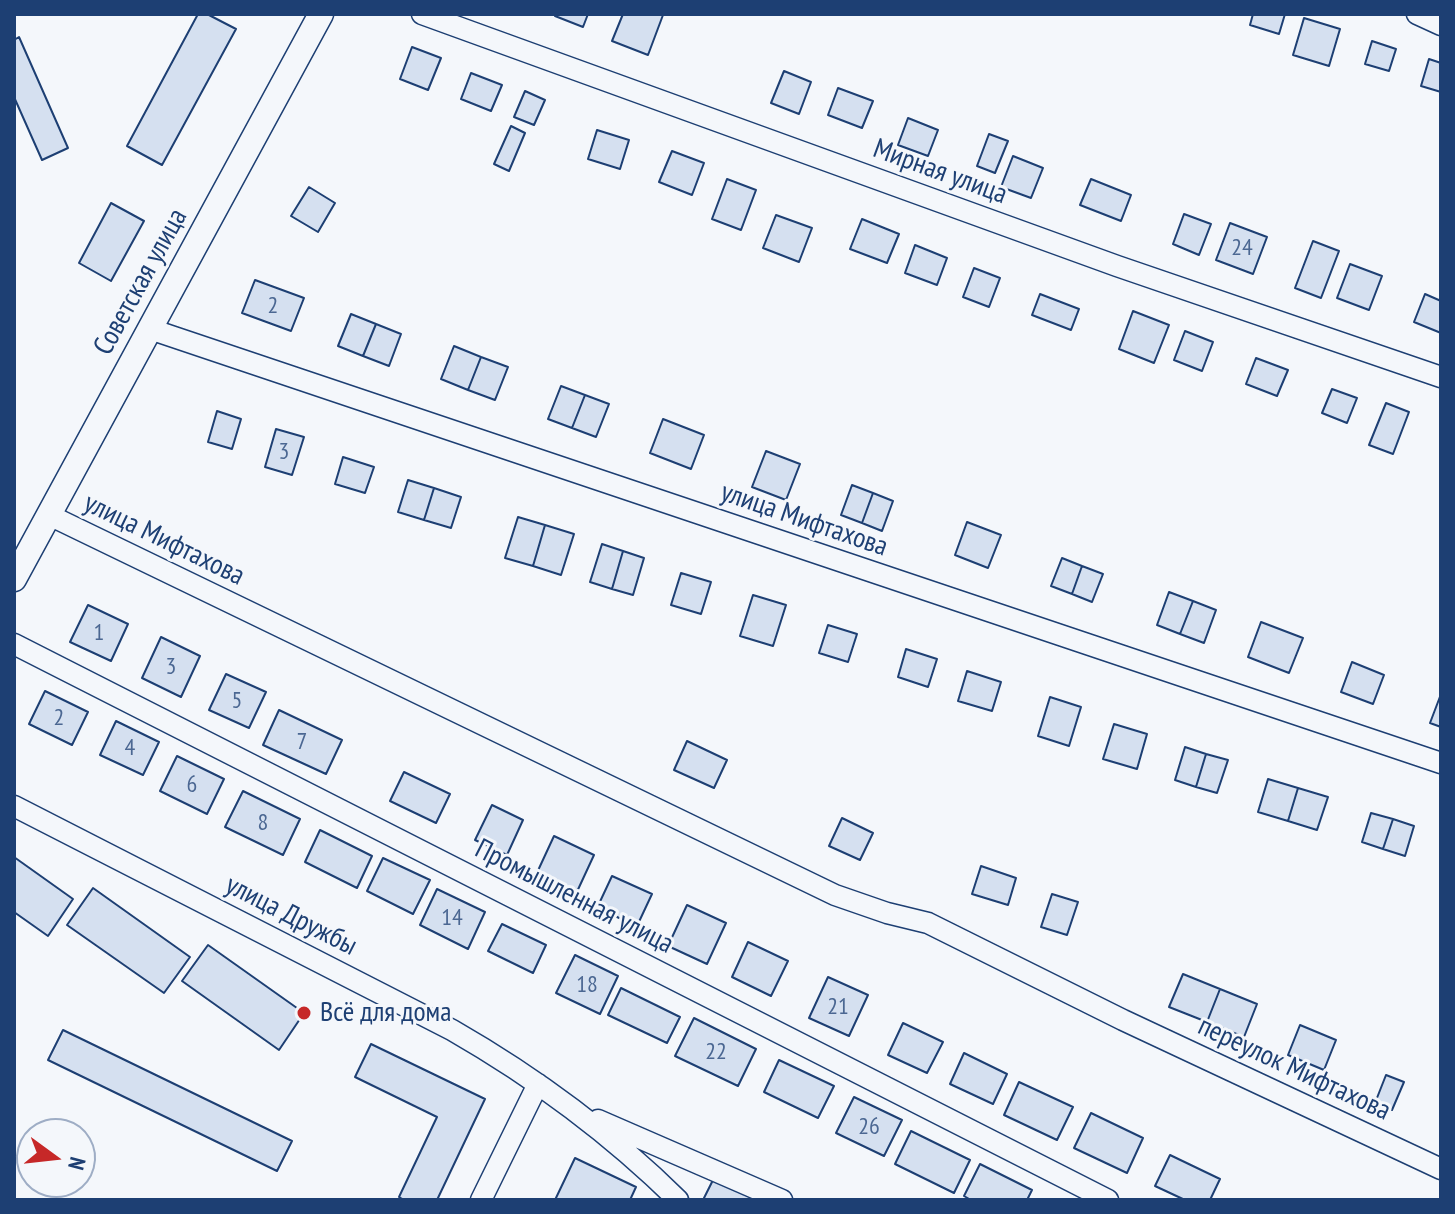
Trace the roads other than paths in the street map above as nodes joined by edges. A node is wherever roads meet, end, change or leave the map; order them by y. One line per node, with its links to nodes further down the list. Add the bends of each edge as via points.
1 (321, 14): 5 (main road, Советская улица)
2 (422, 14): 6 (street, Мирная улица, via 1117,266)
3 (1417, 14): 4 (street)
4 (1441, 25)
5 (150, 329): 7 (main road, Советская улица); 10 (street, улица Мифтахова)
6 (1441, 377)
7 (49, 515): 8 (main road, Советская улица); 12 (street, улица Мифтахова, via 835,895 928,923)
8 (14, 579)
9 (14, 644): 19 (street, Промышленная улица)
10 (1441, 763)
11 (14, 806): 13 (street, улица Дружбы, via 452,1030)
12 (1123, 1020): 15 (street, переулок Мифтахова)
13 (538, 1084): 14 (street, улица Дружбы); 16 (street)
14 (575, 1110): 17 (street, улица Дружбы); 18 (street, улица Дружбы)
15 (1441, 1169)
16 (481, 1200)
17 (678, 1200)
18 (782, 1200)
19 (1108, 1200)

